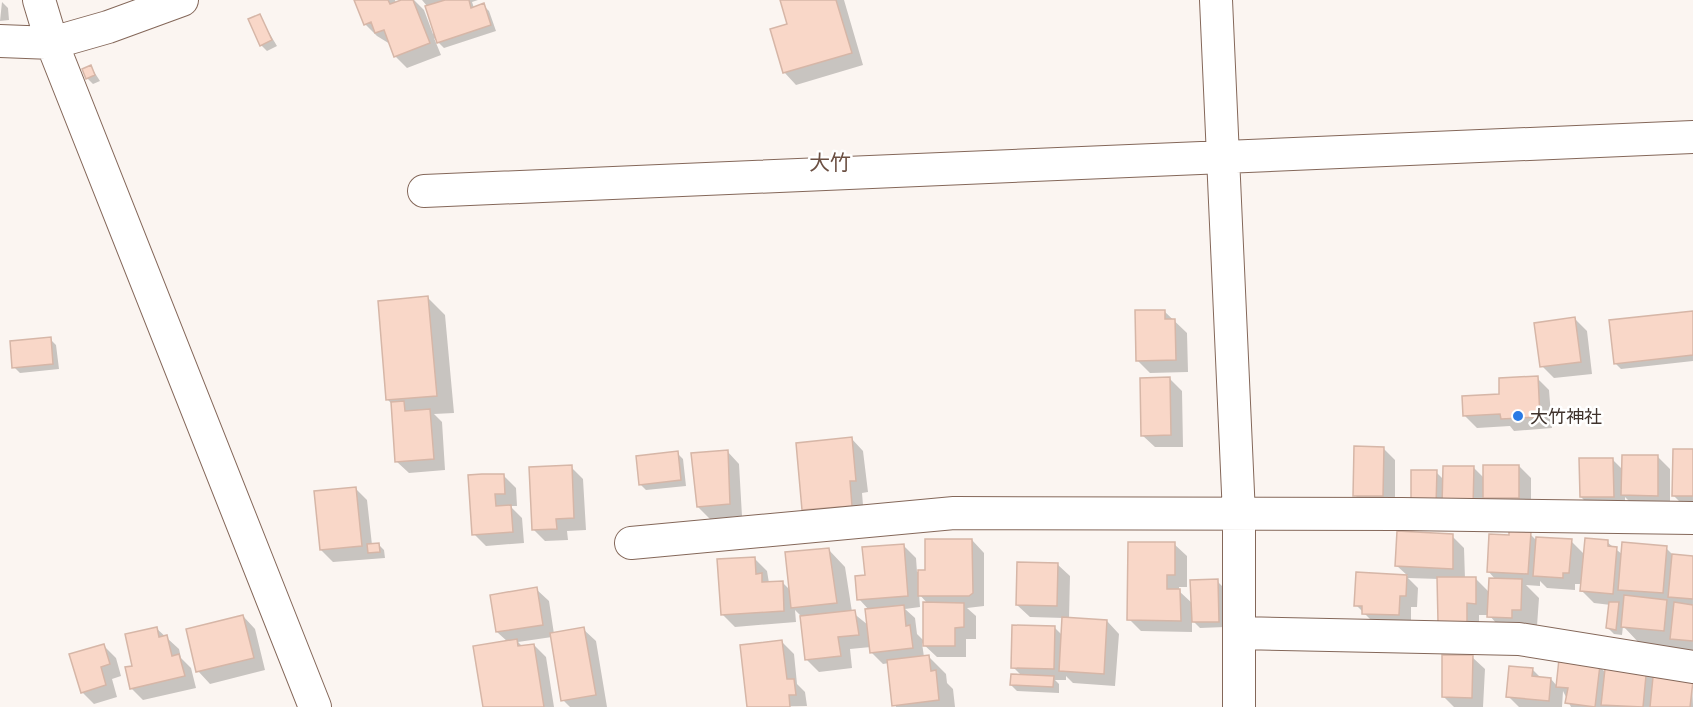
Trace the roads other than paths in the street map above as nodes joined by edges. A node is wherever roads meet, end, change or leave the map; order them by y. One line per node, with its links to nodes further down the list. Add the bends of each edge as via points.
1 (39, 0): 5 (street)
2 (182, 0): 5 (street)
3 (1216, 0): 7 (street)
4 (0, 41): 5 (street)
5 (51, 43): 14 (street)
6 (1693, 137): 7 (street)
7 (1224, 158): 8 (street); 9 (street)
8 (424, 191)
9 (1239, 515): 10 (street); 11 (street, via 954,513); 12 (street)
10 (1693, 519)
11 (631, 543)
12 (1239, 633): 13 (street, via 1518,639); 15 (street)
13 (1693, 667)
14 (315, 707)
15 (1239, 707)

